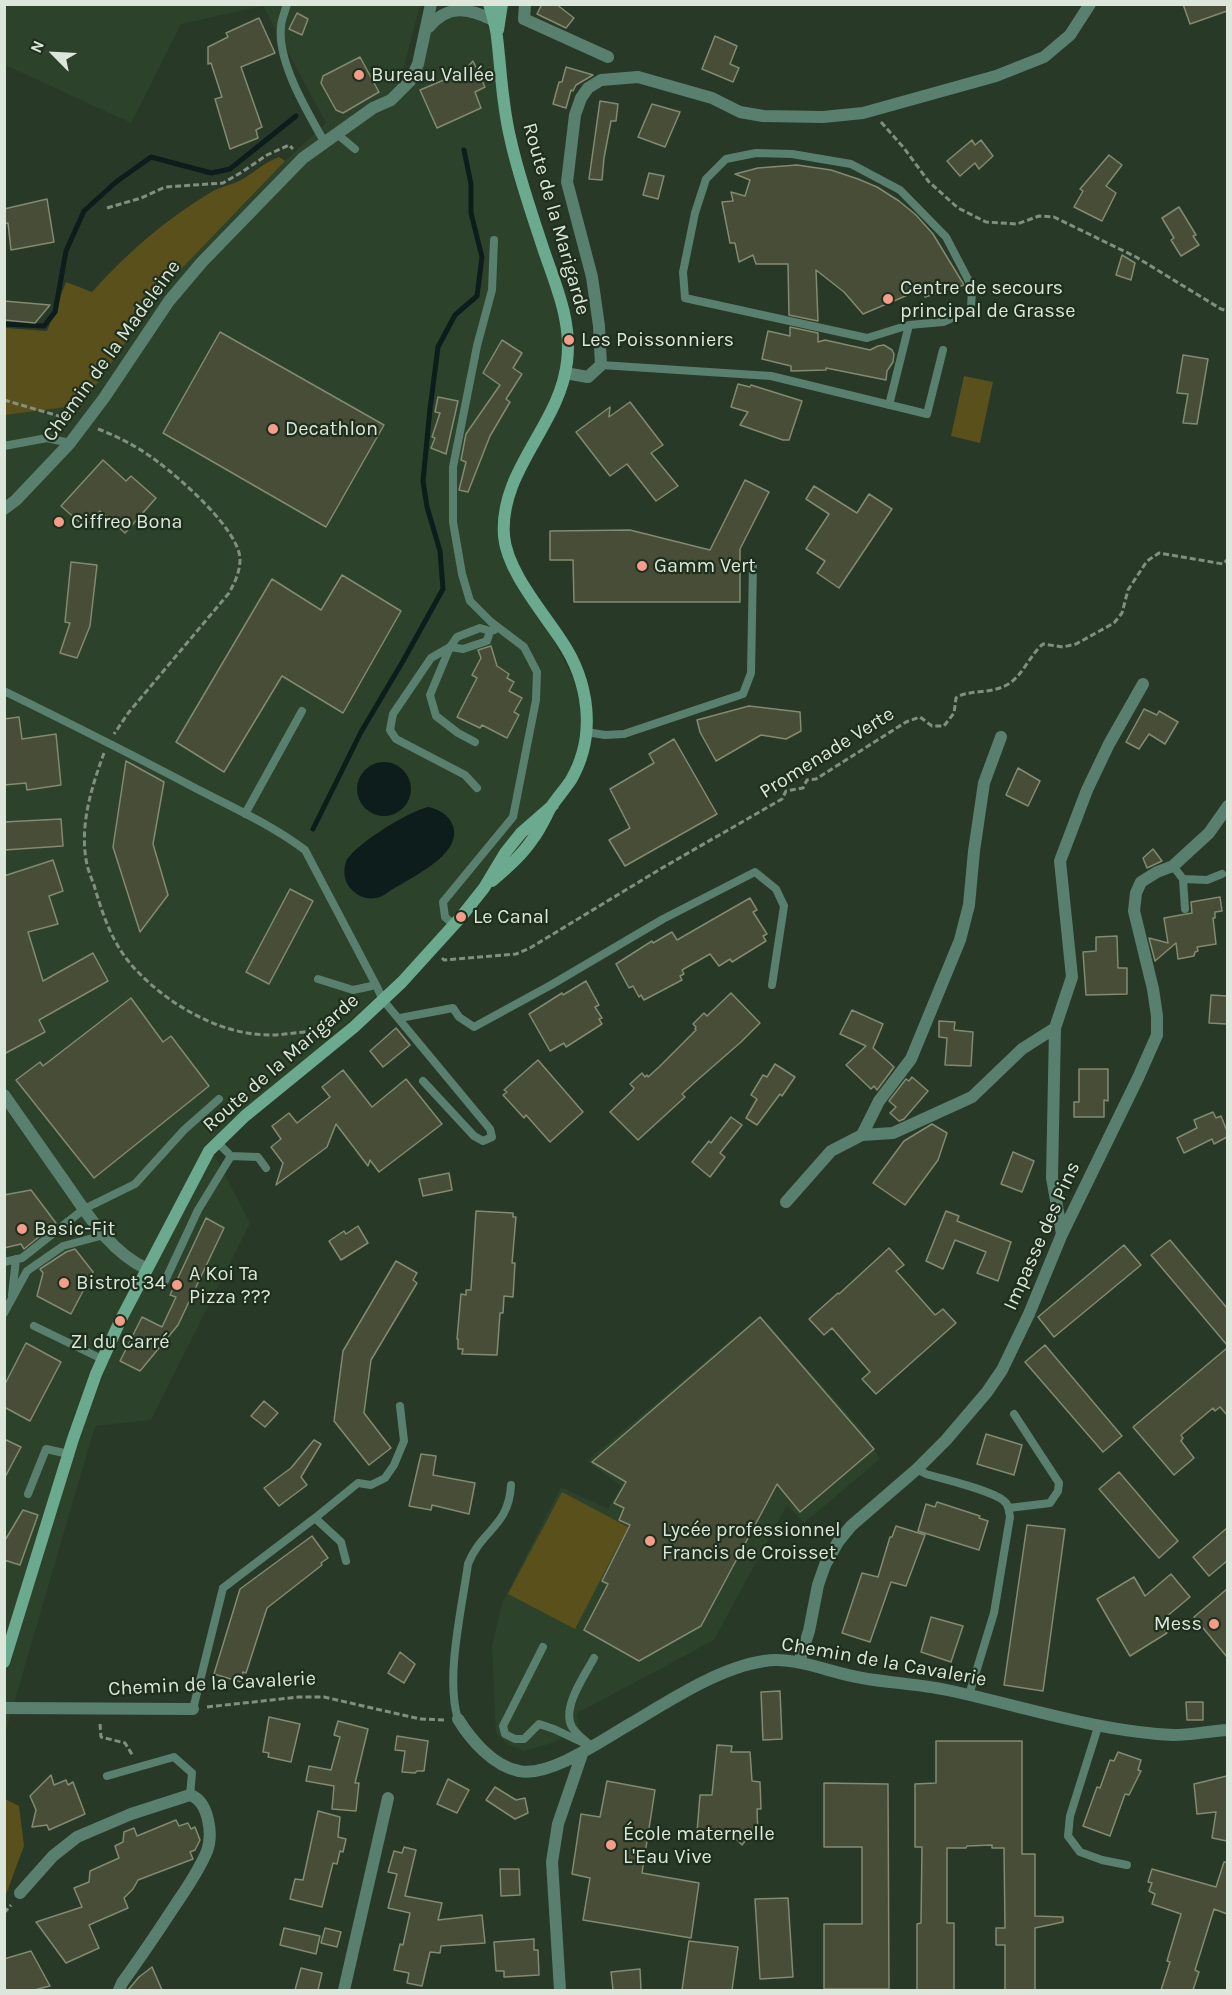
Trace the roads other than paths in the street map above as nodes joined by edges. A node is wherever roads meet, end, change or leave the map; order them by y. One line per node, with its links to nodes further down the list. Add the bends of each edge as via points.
1 (287, 4): 14 (lane, via 280,27 282,47 297,95)
2 (431, 4): 11 (street)
3 (438, 4): 9 (street)
4 (489, 4): 8 (main road, Route de la Marigarde)
5 (502, 4): 10 (main road, Route de la Marigarde)
6 (525, 4): 12 (street, via 524,19)
7 (1090, 4): 19 (street, via 1070,35 1044,57 996,76 863,113 763,116 740,112 711,98 638,77 601,80 588,88 575,115 567,182 592,277)
8 (493, 20): 9 (street, via 456,10 437,18); 10 (main road, Route de la Marigarde)
9 (429, 27): 11 (street)
10 (497, 34): 20 (main road, Route de la Marigarde, via 509,136 567,324)
11 (424, 42): 13 (street, Chemin de la Madeleine, via 410,81 391,100)
12 (608, 57)
13 (337, 134): 14 (street, Chemin de la Madeleine); 15 (lane)
14 (325, 143): 22 (street, Chemin de la Madeleine, via 303,158 202,262 169,301)
15 (355, 149)
16 (494, 240): 26 (lane, via 492,290 453,467 453,522 470,601)
17 (909, 325): 17 (lane, via 943,322 971,310 972,287 946,237 900,190 851,164 792,154 756,153 726,159 706,179 683,272 686,298 867,338); 21 (lane)
18 (943, 350): 21 (lane, via 927,414)
19 (601, 365): 20 (street, via 588,377); 21 (lane, via 771,376)
20 (565, 373): 32 (main road, Route de la Marigarde, via 558,397 510,491 504,537 520,579 575,664 586,701)
21 (889, 405)
22 (70, 443): 23 (lane, via 47,438); 24 (street, Chemin de la Madeleine)
23 (4, 446)
24 (4, 509)
25 (753, 564): 32 (lane, via 751,673 743,694 624,734)
26 (499, 628): 27 (lane); 42 (lane, via 524,647 537,672 536,700 513,817 443,902 445,917)
27 (490, 631): 28 (lane, via 480,628 457,637); 28 (lane, via 487,641 463,649)
28 (450, 647): 34 (lane, via 430,695 431,704 436,716); 35 (lane, via 431,658 393,714 390,730 396,739 465,776)
29 (1143, 684): 48 (street, via 1109,744 1060,861 1072,977)
30 (4, 691): 37 (lane)
31 (302, 711): 37 (lane)
32 (586, 732): 42 (main road, Route de la Marigarde, via 575,771 553,804 521,833)
33 (1001, 737): 52 (street, via 984,783 969,905 960,940 911,1059 879,1101)
34 (475, 742)
35 (477, 788)
36 (1227, 806): 38 (street, Impasse des Pins, via 1209,833)
37 (245, 814): 44 (lane, via 305,850)
38 (1173, 866): 40 (lane); 58 (street, Impasse des Pins, via 1141,882 1134,911 1153,989 1157,1035)
39 (1222, 874): 40 (lane, via 1207,880)
40 (1183, 879): 41 (lane)
41 (1185, 909)
42 (454, 925): 46 (main road, Route de la Marigarde)
43 (318, 979): 44 (lane, via 353,990)
44 (376, 985): 46 (lane)
45 (772, 985): 47 (lane, via 784,906 776,890 754,872 474,1027 453,1008)
46 (383, 1000): 47 (lane); 53 (main road, Route de la Marigarde)
47 (400, 1018): 49 (lane, via 490,1129 492,1137 483,1141 474,1136)
48 (1055, 1028): 52 (street, via 1022,1049 972,1097 893,1133); 58 (street, via 1052,1178)
49 (423, 1081)
50 (4, 1095): 57 (street)
51 (219, 1098): 57 (lane, via 135,1184)
52 (862, 1135): 56 (street, via 831,1151)
53 (217, 1142): 54 (lane); 62 (main road, Route de la Marigarde, via 200,1166)
54 (231, 1156): 55 (lane, via 258,1157); 63 (lane, via 198,1210)
55 (266, 1168)
56 (786, 1202)
57 (84, 1209): 59 (street); 60 (lane)
58 (1062, 1234): 71 (street, Impasse des Pins, via 1002,1370 968,1416)
59 (104, 1235): 62 (street, via 122,1254); 64 (lane, via 63,1246 27,1271)
60 (16, 1259): 61 (lane); 64 (lane)
61 (4, 1262)
62 (147, 1269): 67 (main road, Route de la Marigarde)
63 (164, 1283)
64 (12, 1300): 65 (lane)
65 (4, 1313)
66 (34, 1326): 67 (lane)
67 (102, 1359): 70 (main road, Route de la Marigarde)
68 (400, 1406): 75 (lane, via 404,1441 385,1478 371,1485 358,1483)
69 (1014, 1414): 74 (lane, via 1059,1483 1050,1503)
70 (69, 1454): 73 (lane, via 46,1449); 79 (main road, Route de la Marigarde)
71 (917, 1469): 74 (lane, via 993,1494); 80 (street, Impasse des Pins, via 838,1542 818,1585)
72 (511, 1485): 84 (lane, via 503,1517 473,1551 468,1564 452,1693)
73 (28, 1494)
74 (1008, 1508): 81 (lane, via 1010,1517 994,1613)
75 (315, 1518): 76 (lane, via 341,1542); 83 (lane, via 223,1588)
76 (346, 1561)
77 (543, 1647): 87 (lane, via 503,1726 505,1734 524,1739 539,1724)
78 (594, 1658): 87 (lane, via 575,1692 568,1716)
79 (4, 1662)
80 (800, 1662): 81 (street, Chemin de la Cavalerie, via 852,1676); 87 (street, Chemin de la Cavalerie, via 764,1661 716,1677)
81 (969, 1695): 85 (street, Chemin de la Cavalerie)
82 (4, 1708): 83 (street, Chemin de la Cavalerie)
83 (193, 1709)
84 (458, 1719): 87 (street, Chemin de la Cavalerie, via 493,1758 520,1772 545,1768)
85 (1098, 1727): 86 (street, Chemin de la Cavalerie, via 1176,1735); 91 (lane, via 1070,1816 1068,1836 1080,1852)
86 (1227, 1730)
87 (587, 1751): 95 (street, via 558,1824 552,1862)
88 (107, 1776): 89 (lane, via 174,1756 192,1773)
89 (190, 1795): 92 (street, via 77,1837 53,1856); 93 (street, via 205,1809 208,1849 189,1885)
90 (388, 1798): 94 (street)
91 (1127, 1865)
92 (20, 1893)
93 (119, 1990)
94 (344, 1990)
95 (560, 1990)

